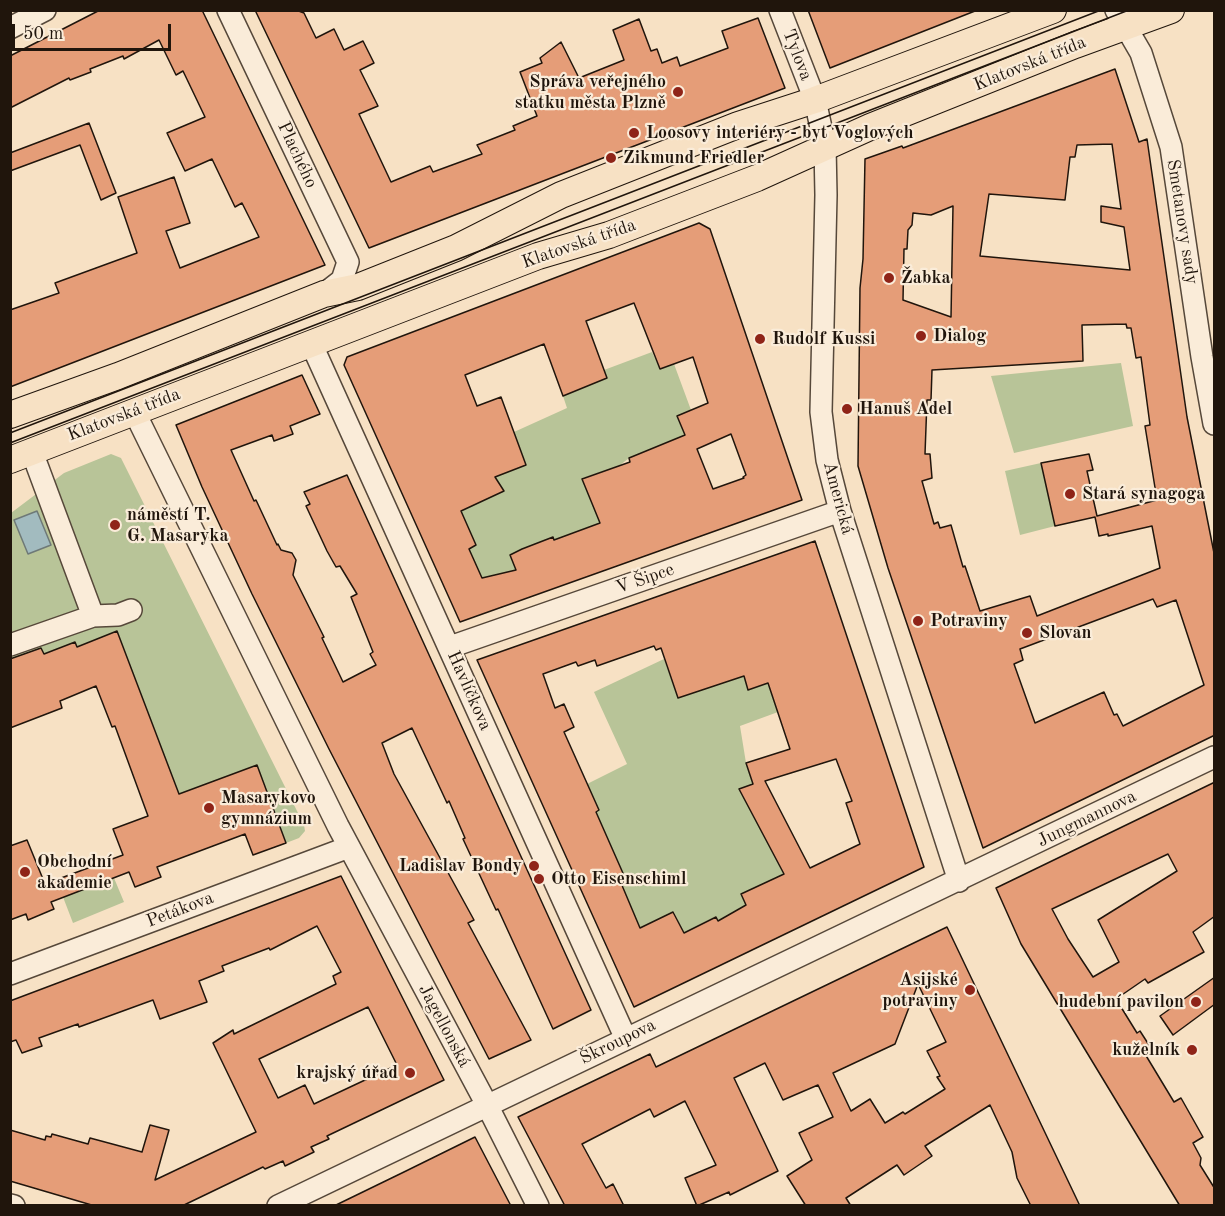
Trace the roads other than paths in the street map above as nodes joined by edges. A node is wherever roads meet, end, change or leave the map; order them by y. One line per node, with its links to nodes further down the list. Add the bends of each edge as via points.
1 (45, 10): 7 (street)
2 (228, 10): 10 (street, Plachého, via 348,262 342,279)
3 (780, 10): 8 (street, Tylova)
4 (1053, 10): 8 (main road)
5 (1171, 10): 6 (main road, Klatovská třída)
6 (1121, 18): 9 (main road, Klatovská třída); 14 (street, Smetanovy sady, via 1140,53 1170,147)
7 (10, 28)
8 (814, 100): 9 (street, Americká); 10 (main road, via 582,186 445,253 358,287)
9 (825, 146): 11 (main road, Klatovská třída, via 757,178 609,235 538,256); 16 (street, Americká, via 821,412 827,460)
10 (324, 294): 13 (main road)
11 (311, 343): 12 (main road, Klatovská třída); 20 (street, Havlíčkova)
12 (134, 411): 15 (main road, Klatovská třída); 22 (street)
13 (10, 415)
14 (1215, 424)
15 (21, 456): 18 (street)
16 (840, 511): 20 (street, V Šipce); 23 (street, Americká)
17 (132, 610): 18 (street)
18 (93, 616): 19 (street)
19 (10, 645)
20 (450, 648): 25 (street, Havlíčkova)
21 (1215, 757): 23 (street, Jungmannova)
22 (349, 847): 24 (street, Petákova); 26 (street, Jagellonská)
23 (959, 881): 25 (street, Škroupova)
24 (10, 974)
25 (626, 1039): 26 (street, Škroupova)
26 (487, 1105): 27 (street, Škroupova); 28 (street, Jagellonská)
27 (278, 1206)
28 (538, 1206)

